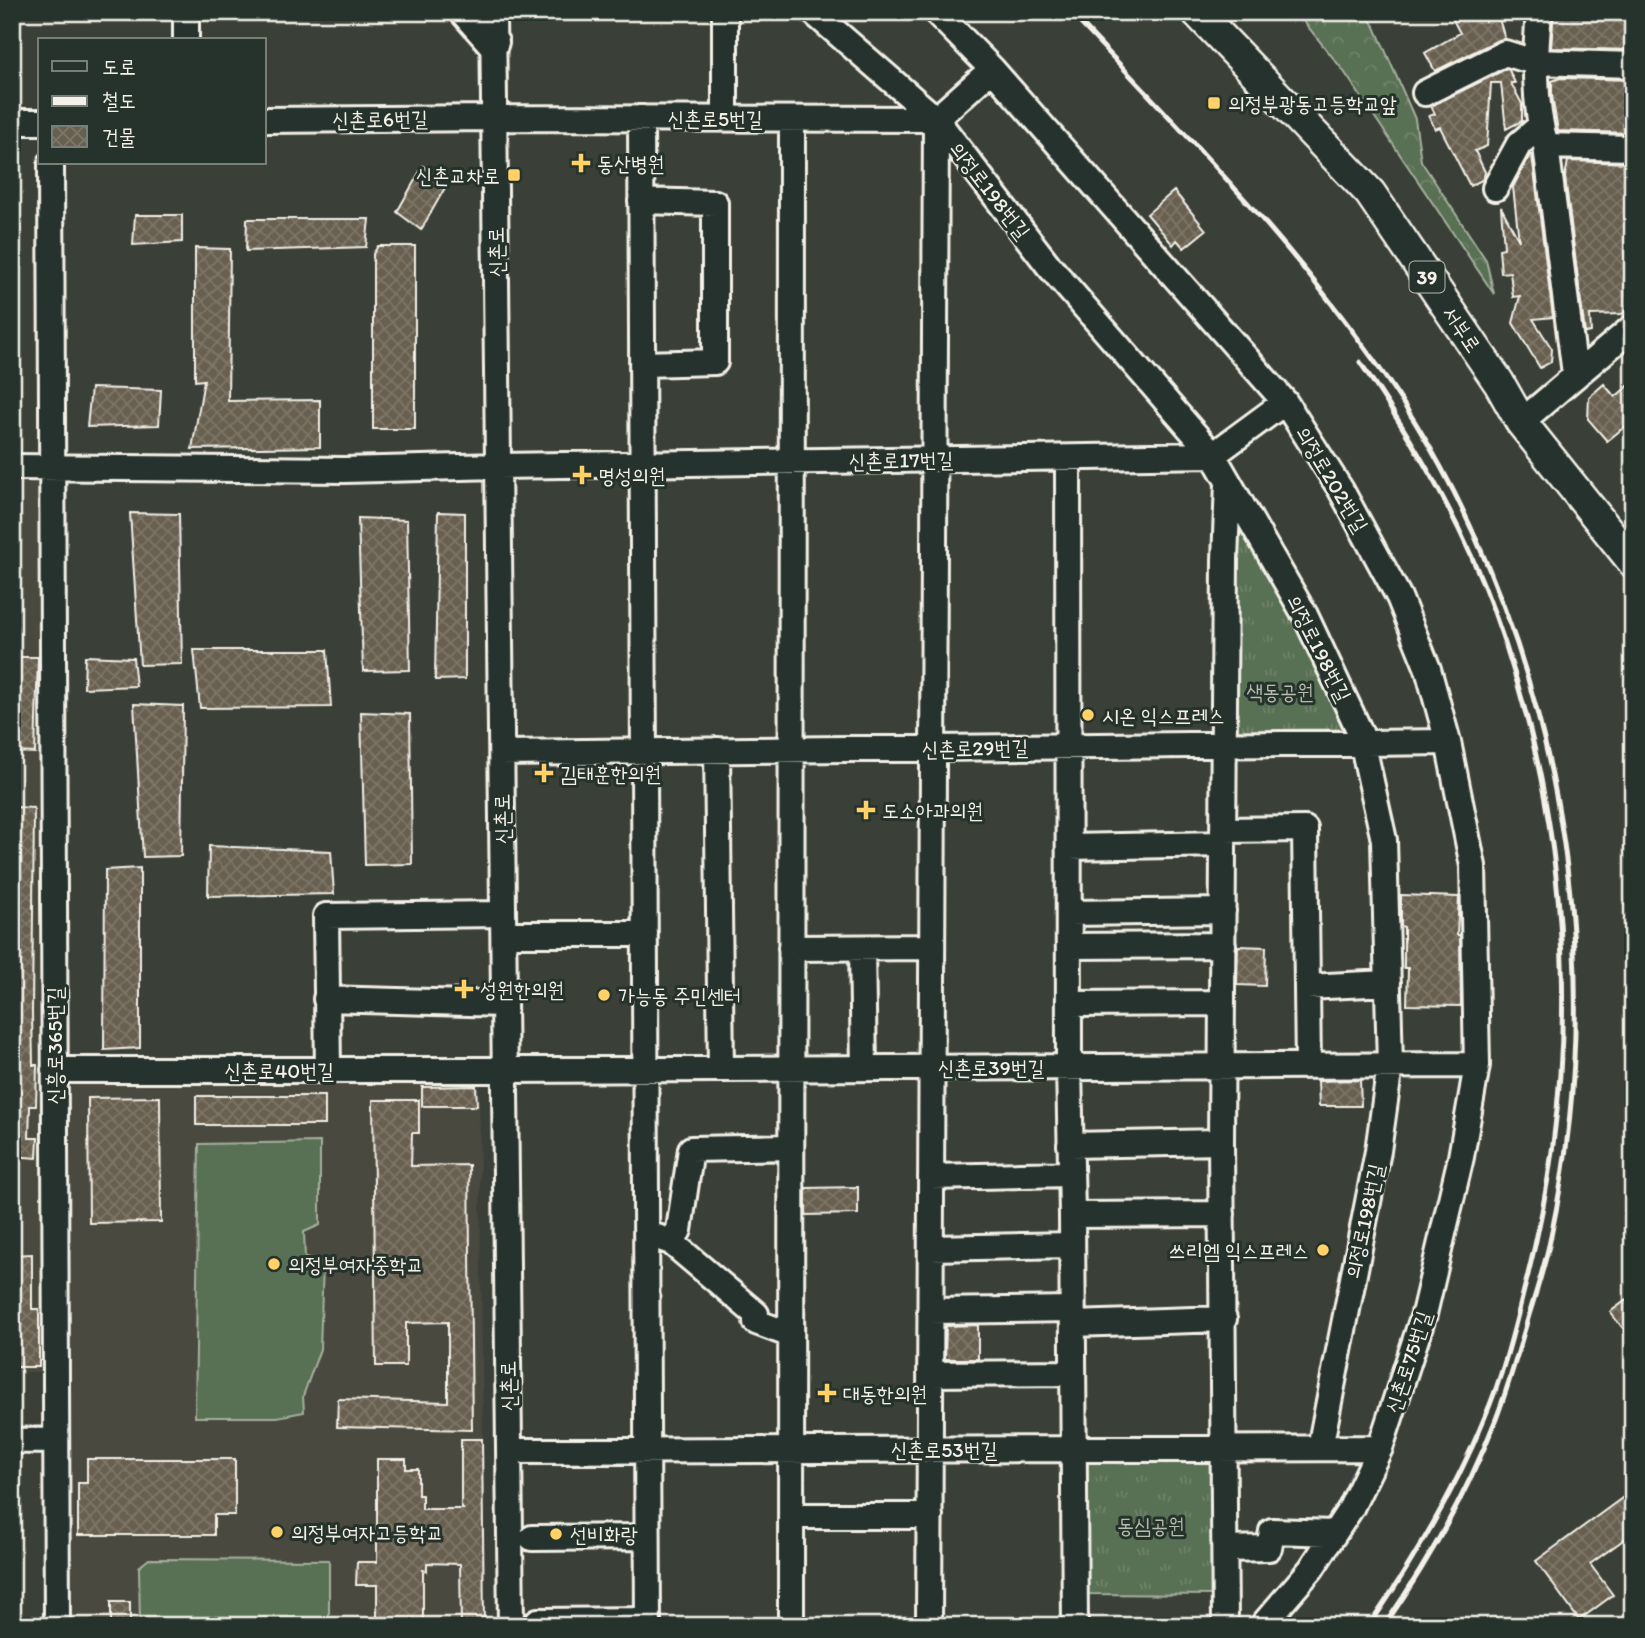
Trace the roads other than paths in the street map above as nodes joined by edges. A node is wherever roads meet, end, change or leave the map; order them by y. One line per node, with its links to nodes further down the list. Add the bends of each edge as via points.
1 (186, 12): 10 (street)
2 (462, 12): 11 (street)
3 (493, 12): 11 (street, 신촌로)
4 (509, 12): 11 (street)
5 (725, 12): 18 (street)
6 (813, 12): 20 (street, 의정로198번길)
7 (936, 12): 14 (street, 의정로202번길)
8 (1197, 12): 33 (main road, 서부로 / 39, via 1370,193)
9 (1539, 12): 12 (street)
10 (186, 38)
11 (494, 48): 16 (street, 신촌로)
12 (1534, 62): 13 (street); 15 (street, via 1506,53); 24 (street)
13 (1633, 65)
14 (992, 69): 20 (street); 32 (street, 의정로202번길)
15 (1425, 93)
16 (495, 118): 17 (street, 신촌로5번길); 21 (street, 신촌로6번길); 39 (street, 신촌로)
17 (641, 118): 18 (street, 신촌로5번길); 28 (street)
18 (725, 118): 19 (street, 신촌로5번길)
19 (792, 119): 20 (street, 신촌로5번길); 37 (street)
20 (936, 119): 34 (street, 의정로198번길, via 1049,266); 36 (street)
21 (266, 120)
22 (12, 122): 23 (street)
23 (38, 122)
24 (1543, 136): 25 (street); 27 (street, via 1519,144); 31 (street)
25 (1633, 148)
26 (51, 164): 41 (street, 신흥로365번길)
27 (1495, 188)
28 (641, 201): 30 (street); 30 (street, via 715,203 715,362)
29 (1633, 327): 31 (street)
30 (643, 364): 38 (street)
31 (1575, 374): 33 (street)
32 (1285, 402): 34 (street); 44 (street, 의정로202번길, via 1341,490 1399,597 1428,669)
33 (1521, 422): 43 (main road, 서부로 / 39)
34 (1213, 456): 35 (street, 신촌로17번길); 42 (street, 의정로198번길)
35 (1068, 458): 36 (street, 신촌로17번길); 47 (street)
36 (934, 460): 37 (street, 신촌로17번길); 48 (street)
37 (792, 462): 38 (street, 신촌로17번길); 50 (street)
38 (643, 464): 39 (street, 신촌로17번길); 51 (street)
39 (499, 466): 41 (street, 신촌로17번길, via 344,470); 52 (street, 신촌로)
40 (12, 467): 41 (street, 신촌로17번길)
41 (51, 467): 80 (street, 신흥로365번길)
42 (1228, 482): 45 (street, 의정로198번길, via 1305,615); 46 (street)
43 (1633, 562)
44 (1448, 742): 45 (street, 신촌로29번길); 71 (street, 의정로202번길, via 1473,866)
45 (1363, 743): 46 (street, 신촌로29번길); 64 (street, 의정로198번길, via 1384,841)
46 (1224, 745): 47 (street, 신촌로29번길); 53 (street)
47 (1069, 747): 48 (street, 신촌로29번길); 54 (street)
48 (933, 748): 50 (street, 신촌로29번길); 61 (street)
49 (716, 750): 50 (street, 신촌로29번길); 51 (street, 신촌로29번길); 79 (street)
50 (792, 750): 62 (street)
51 (644, 751): 52 (street, 신촌로29번길); 58 (street)
52 (502, 753): 57 (street, 신촌로)
53 (1223, 837): 54 (street); 55 (street); 65 (street, via 1305,829)
54 (1069, 847): 56 (street)
55 (1223, 911): 56 (street); 59 (street)
56 (1069, 913): 60 (street)
57 (503, 924): 58 (street); 66 (street, via 326,916); 68 (street, 신촌로)
58 (645, 934): 78 (street)
59 (1223, 945): 60 (street); 67 (street)
60 (1069, 946): 69 (street)
61 (932, 947): 63 (street); 77 (street)
62 (792, 948): 63 (street); 75 (street)
63 (862, 948): 76 (street)
64 (1388, 983): 65 (street); 70 (street, 의정로198번길)
65 (1307, 987): 73 (street)
66 (326, 999): 68 (street); 81 (street)
67 (1222, 1003): 69 (street); 72 (street)
68 (505, 1004): 82 (street, 신촌로)
69 (1069, 1004): 74 (street)
70 (1390, 1065): 71 (street, 신촌로39번길); 73 (street, 신촌로39번길); 103 (street, 의정로198번길, via 1378,1151)
71 (1477, 1065): 104 (street, 신촌로75번길, via 1461,1157 1424,1314)
72 (1222, 1066): 73 (street, 신촌로39번길); 74 (street, 신촌로39번길); 83 (street)
73 (1308, 1066)
74 (1069, 1067): 77 (street, 신촌로39번길); 84 (street)
75 (791, 1068): 76 (street, 신촌로39번길); 79 (street, 신촌로39번길); 85 (street)
76 (864, 1068): 77 (street, 신촌로39번길)
77 (932, 1068): 87 (street)
78 (645, 1069): 79 (street, 신촌로39번길); 82 (street, 신촌로39번길); 90 (street)
79 (720, 1069)
80 (54, 1070): 81 (street, 신촌로40번길); 100 (street, 신흥로365번길)
81 (328, 1070): 82 (street, 신촌로40번길)
82 (505, 1070): 109 (street, 신촌로)
83 (1221, 1142): 84 (street); 89 (street)
84 (1070, 1145): 86 (street)
85 (791, 1147): 91 (street, via 691,1149 679,1230); 97 (street)
86 (1070, 1174): 87 (street); 88 (street)
87 (931, 1177): 93 (street)
88 (1072, 1214): 89 (street); 92 (street)
89 (1222, 1214): 96 (street)
90 (646, 1232): 91 (street); 107 (street)
91 (671, 1242): 97 (street, via 756,1314 755,1322)
92 (1071, 1245): 93 (street); 95 (street)
93 (931, 1248): 94 (street)
94 (930, 1311): 95 (street); 99 (street)
95 (1073, 1316): 96 (street); 98 (street)
96 (1224, 1319): 102 (street)
97 (791, 1335): 108 (street)
98 (1073, 1373): 99 (street); 106 (street)
99 (930, 1374): 105 (street)
100 (56, 1440): 101 (street); 118 (street, 신흥로365번길)
101 (12, 1441)
102 (1224, 1448): 103 (street, 신촌로53번길); 106 (street, 신촌로53번길); 115 (street)
103 (1320, 1448): 104 (street, 신촌로53번길)
104 (1380, 1448): 112 (street, 신촌로75번길)
105 (930, 1449): 106 (street, 신촌로53번길); 108 (street, 신촌로53번길); 111 (street)
106 (1074, 1449): 122 (street)
107 (647, 1450): 108 (street, 신촌로53번길); 109 (street, 신촌로53번길); 113 (street)
108 (791, 1450): 110 (street)
109 (509, 1451): 119 (street, 신촌로)
110 (791, 1516): 111 (street); 120 (street)
111 (930, 1516): 121 (street)
112 (1334, 1533): 115 (street, via 1272,1531 1269,1548); 124 (street, 신촌로75번길, via 1311,1569)
113 (647, 1536): 114 (street); 117 (street)
114 (532, 1538)
115 (1225, 1549): 123 (street)
116 (538, 1620): 117 (street)
117 (648, 1623)
118 (57, 1626)
119 (511, 1626)
120 (791, 1626)
121 (929, 1626)
122 (1075, 1626)
123 (1225, 1626)
124 (1262, 1626)

